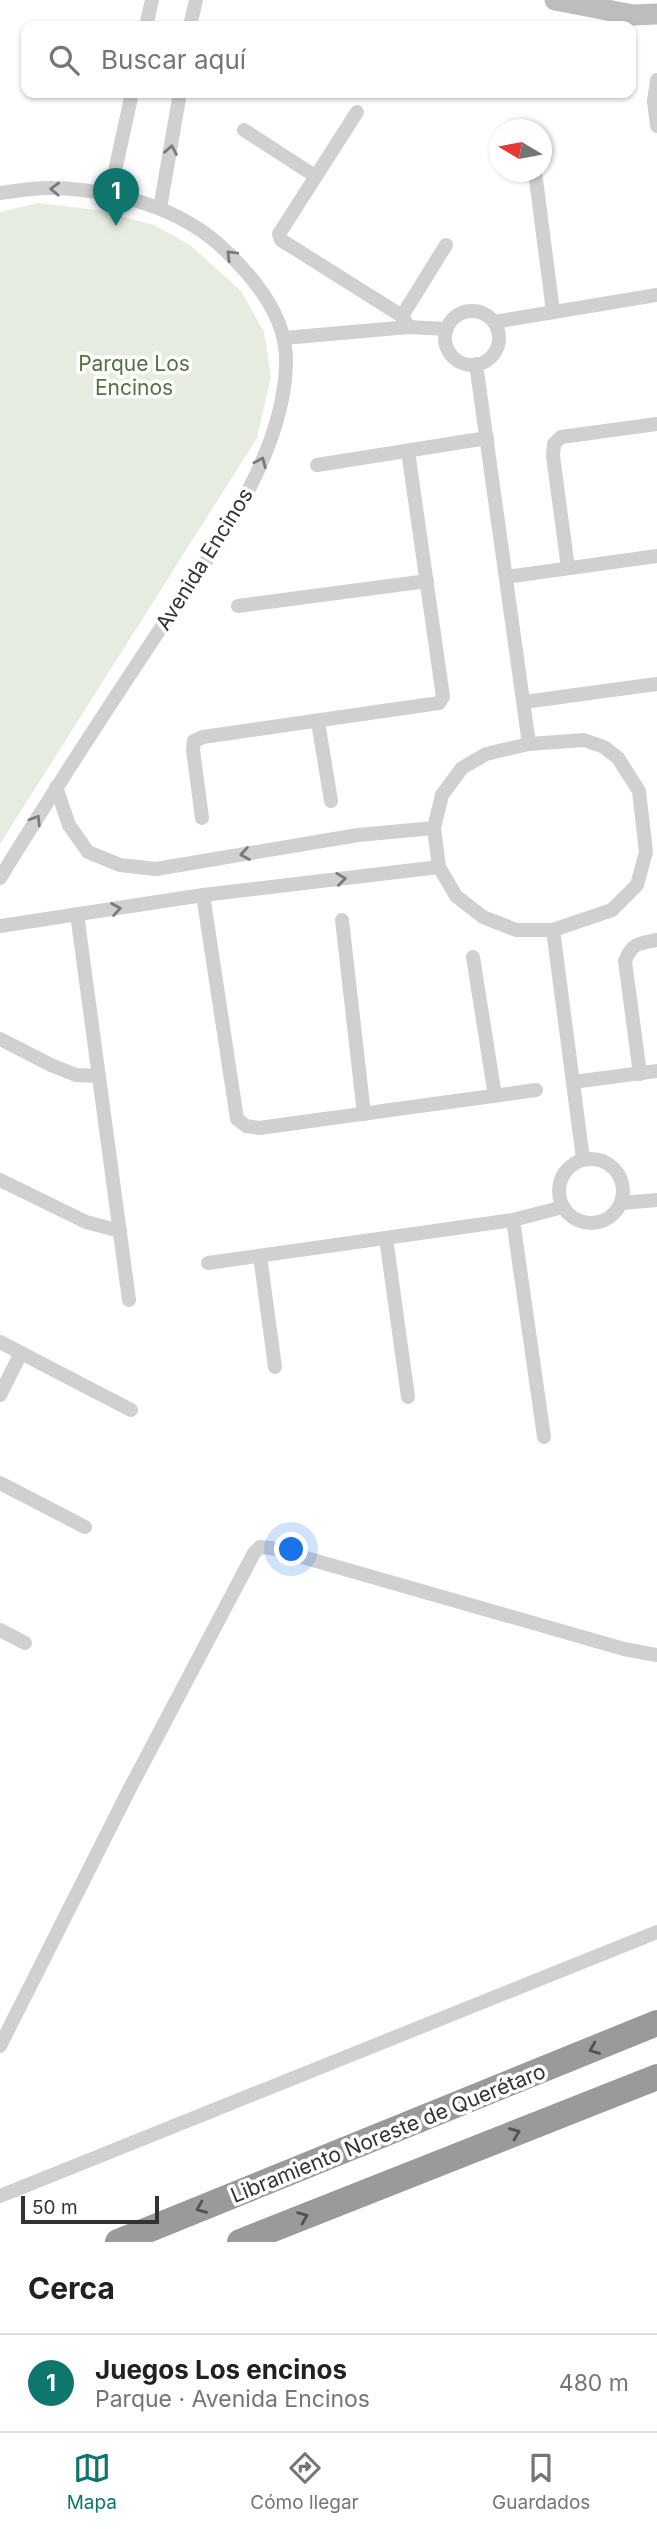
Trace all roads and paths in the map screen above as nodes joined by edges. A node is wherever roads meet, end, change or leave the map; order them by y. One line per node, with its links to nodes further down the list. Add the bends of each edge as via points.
1 (152, 0): 5 (street)
2 (196, 0): 6 (street)
3 (555, 0): 4 (main road, via 633,15)
4 (657, 14)
5 (147, 21)
6 (191, 21)
7 (657, 80): 10 (street)
8 (131, 98): 17 (street)
9 (179, 98): 18 (street, one-way to 9)
10 (655, 101): 12 (street)
11 (356, 112): 14 (street)
12 (657, 126)
13 (244, 130): 14 (street)
14 (315, 176): 22 (street, via 281,228 281,240)
15 (536, 182): 21 (street)
16 (0, 193): 17 (street, Avenida Encinos, one-way to 16, via 50,188)
17 (110, 194): 18 (street, Avenida Encinos)
18 (160, 208): 25 (street, Avenida Encinos, one-way to 18, via 268,300 242,266 213,237)
19 (446, 245): 22 (street)
20 (657, 295): 21 (street)
21 (553, 311): 23 (street)
22 (405, 322): 24 (street); 25 (street)
23 (494, 322): 24 (street, via 472,310 456,315); 26 (street, via 498,336 495,351)
24 (446, 329): 26 (street, via 451,355)
25 (284, 338): 40 (street, Avenida Encinos, one-way to 25, via 248,493 283,400)
26 (476, 364): 28 (street)
27 (657, 424): 32 (street, via 561,437 554,443)
28 (487, 438): 29 (street); 33 (street)
29 (408, 451): 30 (street); 34 (street)
30 (317, 466)
31 (657, 556): 32 (street)
32 (568, 568): 33 (street)
33 (506, 577): 37 (street)
34 (427, 581): 35 (street); 38 (street, via 443,687 439,703)
35 (238, 606)
36 (657, 684): 37 (street)
37 (524, 702): 39 (street)
38 (318, 722): 41 (street); 42 (street, via 194,741)
39 (529, 744): 43 (street, via 486,754 462,768 442,796); 50 (street, via 583,740 604,747 618,758 639,791 645,827 646,852 637,885 612,910)
40 (56, 787): 43 (street, one-way to 40, via 358,835 156,869 120,865 88,852 69,825); 45 (street, Avenida Encinos, one-way to 40)
41 (331, 800)
42 (202, 818)
43 (433, 828): 44 (street)
44 (439, 867): 46 (street, one-way to 44); 50 (street, via 456,896 484,917 516,930)
45 (0, 878)
46 (203, 895): 47 (street, one-way to 46); 60 (street, via 237,1119 259,1128)
47 (77, 914): 49 (street); 56 (street)
48 (342, 920): 60 (street)
49 (0, 926)
50 (553, 930): 57 (street)
51 (657, 940): 55 (street, via 630,949 625,961)
52 (473, 957): 59 (street)
53 (0, 1038): 56 (street, via 76,1075)
54 (657, 1071): 55 (street)
55 (639, 1074): 57 (street)
56 (98, 1076): 67 (street)
57 (573, 1082): 61 (street)
58 (536, 1090): 59 (street)
59 (495, 1096): 60 (street)
60 (364, 1114)
61 (583, 1159): 64 (street, via 611,1164 624,1188); 65 (street, via 561,1178)
62 (0, 1180): 67 (street, via 86,1222)
63 (657, 1200): 64 (street)
64 (622, 1203): 65 (street, via 613,1216 599,1223 583,1223)
65 (563, 1207): 66 (street)
66 (513, 1220): 68 (street); 78 (street)
67 (120, 1231): 71 (street)
68 (386, 1238): 69 (street); 76 (street)
69 (260, 1256): 70 (street); 74 (street)
70 (208, 1263)
71 (129, 1300)
72 (0, 1342): 73 (street)
73 (21, 1353): 75 (street); 77 (street)
74 (275, 1367)
75 (0, 1395)
76 (408, 1397)
77 (131, 1410)
78 (544, 1437)
79 (0, 1483): 80 (street)
80 (85, 1527)
81 (0, 1630): 82 (street)
82 (25, 1643)
83 (657, 1656): 86 (street, via 260,1547 128,1792)
84 (657, 1932): 88 (street)
85 (657, 2023): 89 (highway, Libramiento Noreste de Querétaro, one-way to 89)
86 (0, 2046)
87 (657, 2077): 90 (highway, one-way to 87)
88 (0, 2196)
89 (118, 2242)
90 (240, 2242)

